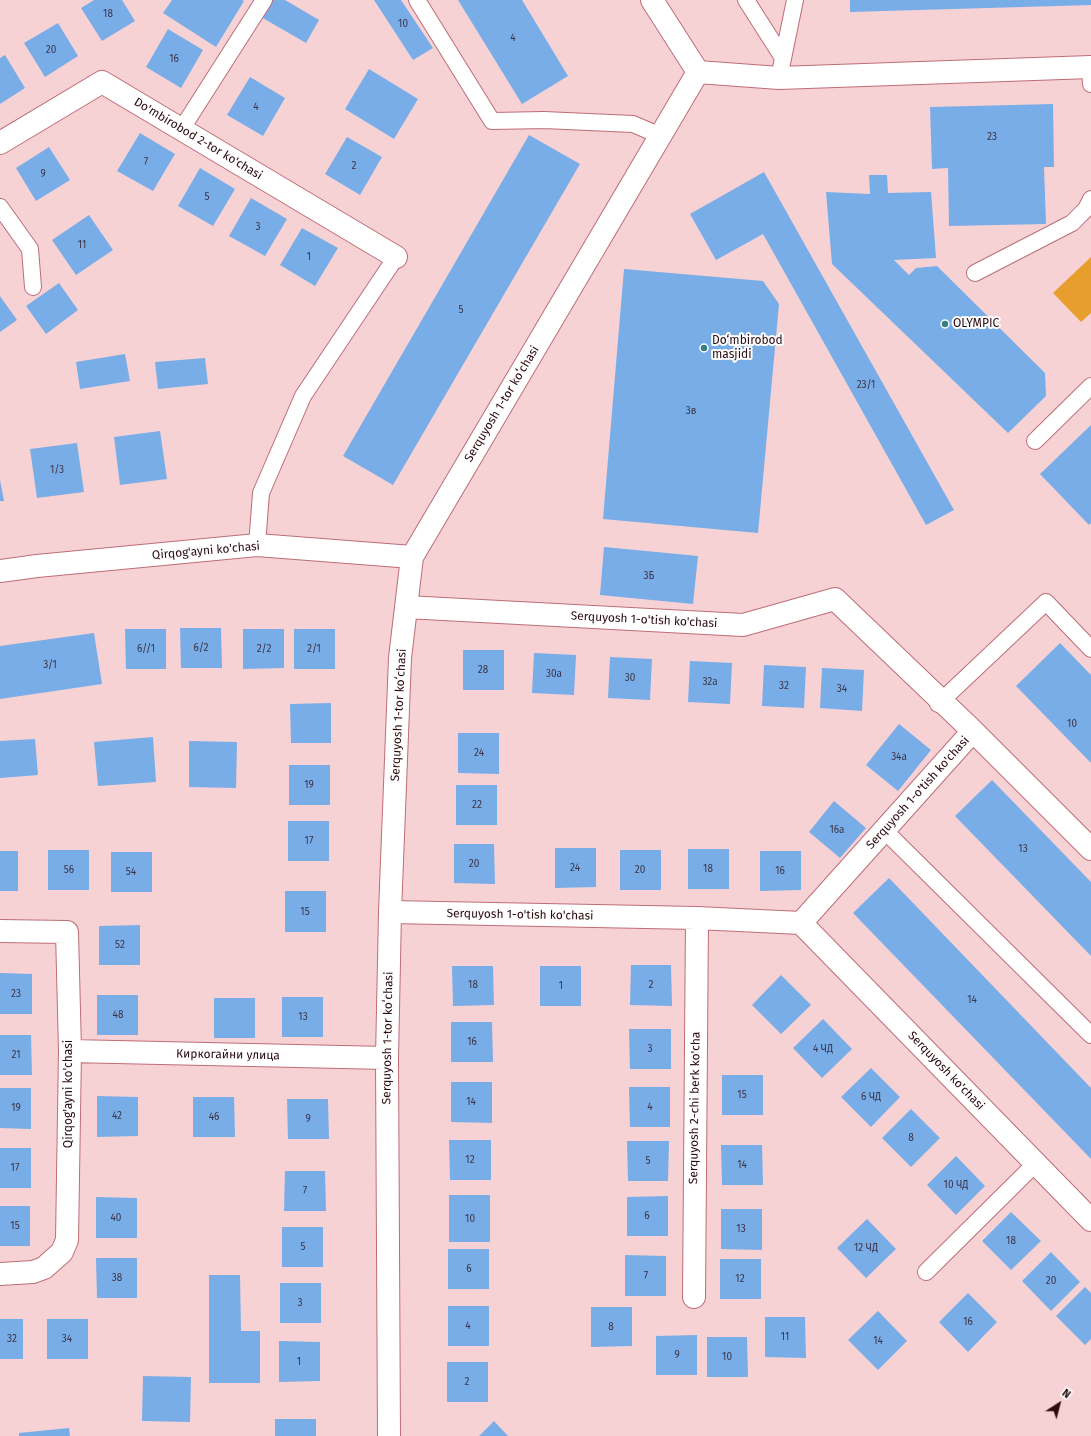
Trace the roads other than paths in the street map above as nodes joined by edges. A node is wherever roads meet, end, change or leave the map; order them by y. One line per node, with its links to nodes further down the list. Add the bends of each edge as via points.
1 (264, 0): 9 (lane)
2 (417, 0): 10 (lane, via 492,121 544,120 633,124)
3 (652, 0): 7 (street)
4 (746, 0): 6 (lane)
5 (795, 0): 6 (lane)
6 (781, 68): 7 (street); 8 (street)
7 (698, 72): 10 (street, Serquyosh 1-tor koʻchasi)
8 (1091, 72)
9 (181, 130): 11 (street, Do'mbirobod 2-tor ko'chasi, via 102,82); 14 (street, Do'mbirobod 2-tor ko'chasi)
10 (661, 136): 20 (street, Serquyosh 1-tor koʻchasi)
11 (0, 143)
12 (1091, 199): 15 (lane, via 1086,209 1072,223)
13 (0, 207): 16 (lane, via 30,249)
14 (396, 257): 19 (lane, via 303,396 261,494)
15 (975, 273)
16 (33, 287)
17 (1091, 386): 18 (lane)
18 (1035, 441)
19 (257, 545): 20 (street, Qirqog'ayni ko'chasi); 21 (street, Qirqog'ayni ko'chasi)
20 (412, 557): 22 (street, Serquyosh 1-tor koʻchasi)
21 (0, 571)
22 (406, 607): 25 (street, Serquyosh 1-o'tish ko'chasi, via 743,625 835,599); 28 (street, Serquyosh 1-tor koʻchasi, via 400,658)
23 (1091, 649): 24 (lane, via 1046,602)
24 (938, 704)
25 (973, 732): 26 (street, Serquyosh 1-o'tish ko'chasi); 27 (street)
26 (884, 830): 30 (street, Serquyosh 1-o'tish ko'chasi); 32 (lane)
27 (1091, 849)
28 (390, 912): 29 (street, Serquyosh 1-o'tish ko'chasi); 34 (street, Serquyosh 1-tor koʻchasi)
29 (697, 918): 30 (street, Serquyosh 1-o'tish ko'chasi); 39 (street, Serquyosh 2-chi berk ko'cha)
30 (801, 923): 35 (street, Serquyosh ko'chasi)
31 (0, 931): 33 (street, Qirqog'ayni ko'chasi, via 67,932)
32 (1091, 1035)
33 (70, 1051): 34 (street, Киркогайни улица); 38 (street, Qirqog'ayni ko'chasi, via 67,1240 62,1252 44,1268 34,1272)
34 (387, 1058): 40 (street, Serquyosh 1-tor koʻchasi)
35 (1036, 1163): 36 (street, Serquyosh ko'chasi); 37 (lane)
36 (1091, 1220)
37 (926, 1272)
38 (0, 1274)
39 (694, 1297)
40 (389, 1436)

